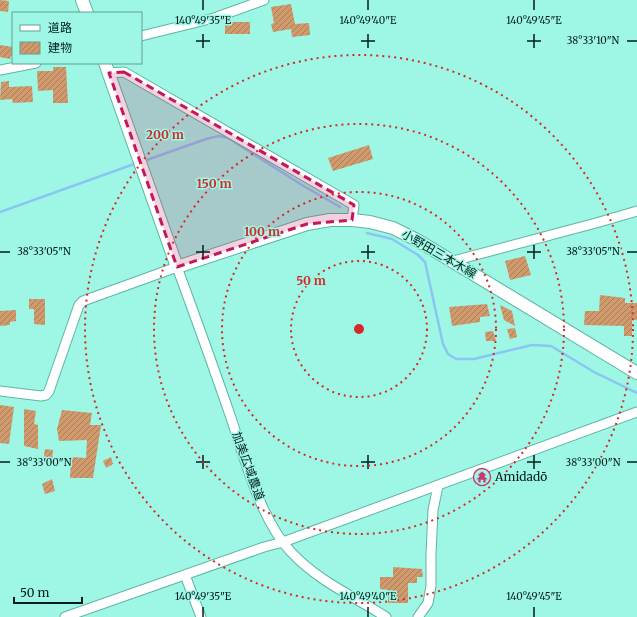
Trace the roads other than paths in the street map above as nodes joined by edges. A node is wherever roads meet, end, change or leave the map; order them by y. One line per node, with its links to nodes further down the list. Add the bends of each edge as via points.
1 (82, 0): 3 (main road)
2 (264, 0): 4 (street, via 214,18)
3 (87, 12)
4 (142, 36)
5 (31, 64): 7 (street)
6 (107, 68): 9 (street, via 124,72 354,205); 11 (main road)
7 (0, 70)
8 (637, 211): 10 (street)
9 (352, 220): 10 (main road, 小野田三本木線, via 393,228); 11 (main road, 小野田三本木線, via 307,224)
10 (453, 261): 12 (main road, 小野田三本木線)
11 (177, 267): 13 (street, via 79,305 46,395); 16 (street, 加美広域農道, via 256,491)
12 (637, 373)
13 (0, 391)
14 (637, 412): 15 (street)
15 (438, 486): 16 (street); 21 (street, via 433,510 429,597 428,603)
16 (283, 542): 17 (street); 20 (street, 加美広域農道, via 306,567 329,584)
17 (185, 575): 18 (street); 19 (street)
18 (65, 617)
19 (201, 617)
20 (386, 617)
21 (418, 617)

